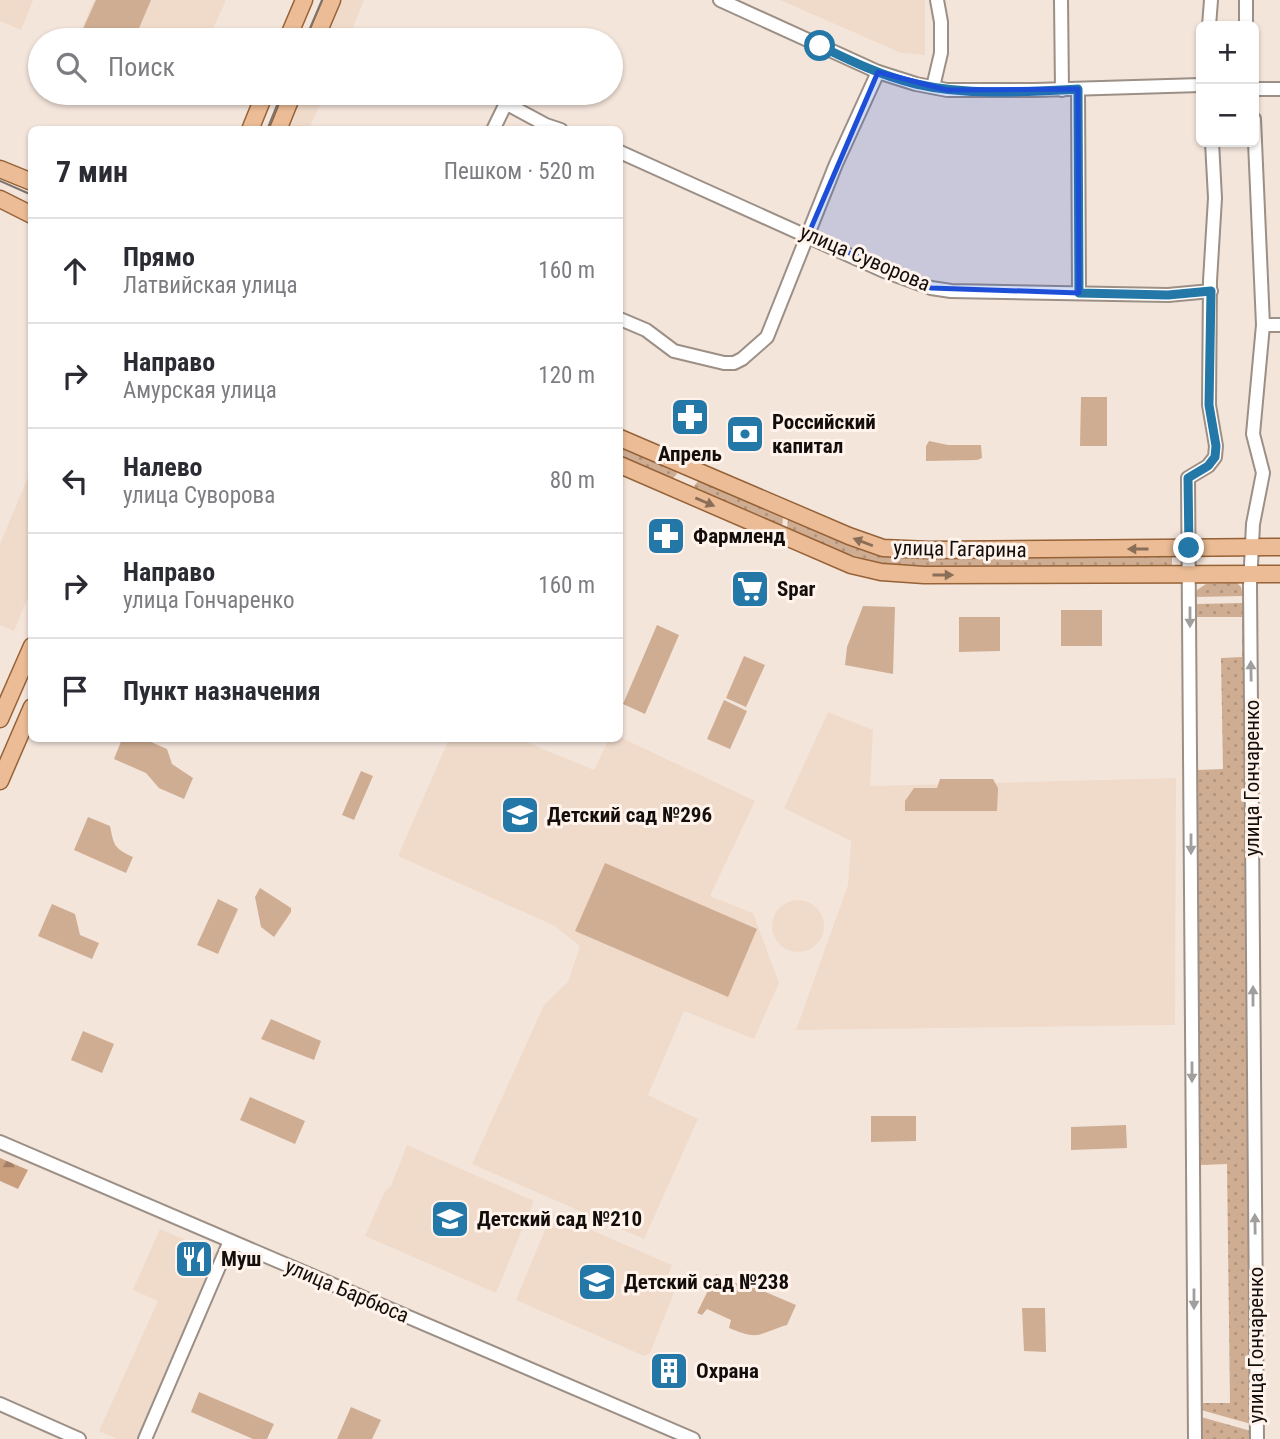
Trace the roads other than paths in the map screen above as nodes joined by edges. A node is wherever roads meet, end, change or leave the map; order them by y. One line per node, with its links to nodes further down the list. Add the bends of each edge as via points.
1 (304, 0): 10 (main road)
2 (332, 0): 11 (main road)
3 (720, 0): 12 (street)
4 (937, 0): 14 (street, via 941,53)
5 (1061, 0): 18 (street)
6 (1211, 0): 8 (street)
7 (1246, 0): 9 (street)
8 (1209, 21)
9 (1246, 21)
10 (292, 28)
11 (320, 28)
12 (878, 72): 14 (street); 34 (street)
13 (1196, 85): 15 (street)
14 (933, 87): 18 (street)
15 (1078, 89): 18 (street); 36 (street)
16 (1259, 89): 17 (street)
17 (1280, 89)
18 (1062, 90)
19 (260, 105): 23 (main road)
20 (288, 105): 24 (main road)
21 (506, 105): 25 (street)
22 (519, 105): 26 (street)
23 (252, 126)
24 (280, 126)
25 (495, 126)
26 (549, 126)
27 (1212, 147): 35 (street)
28 (1255, 147): 38 (street, улица Гончаренко)
29 (623, 153): 34 (street, улица Суворова)
30 (0, 169): 31 (main road)
31 (28, 180)
32 (0, 199): 33 (main road)
33 (28, 213)
34 (808, 235): 36 (street, улица Суворова, via 931,288); 37 (street, via 767,337 734,363 674,351 646,330)
35 (1211, 291): 36 (street, улица Суворова); 45 (street, via 1209,405 1216,446 1208,466 1188,478)
36 (1079, 293)
37 (623, 320)
38 (1263, 325): 39 (street); 46 (street, улица Гончаренко, via 1253,434 1263,473)
39 (1280, 326)
40 (623, 439): 42 (main road, улица Гагарина)
41 (623, 467): 43 (main road, улица Гагарина)
42 (691, 469): 43 (main road); 45 (main road, улица Гагарина, one-way to 42, via 883,548)
43 (681, 492): 47 (main road, улица Гагарина, one-way to 47, via 837,559 881,572)
44 (1280, 547): 46 (main road, улица Гагарина)
45 (1189, 548): 46 (main road, улица Гагарина); 47 (street)
46 (1251, 548): 48 (street, улица Гончаренко)
47 (1189, 574): 48 (main road, улица Гагарина); 60 (street, one-way to 60)
48 (1250, 574): 49 (main road, улица Гагарина); 61 (street, улица Гончаренко, one-way to 48)
49 (1280, 574)
50 (28, 657): 52 (main road)
51 (28, 716): 53 (main road)
52 (0, 719)
53 (0, 781)
54 (0, 1142): 55 (street, улица Барбюса)
55 (230, 1241): 58 (street); 59 (street, улица Барбюса)
56 (0, 1404): 57 (street)
57 (79, 1439)
58 (145, 1439)
59 (693, 1439)
60 (1195, 1439)
61 (1257, 1439)

